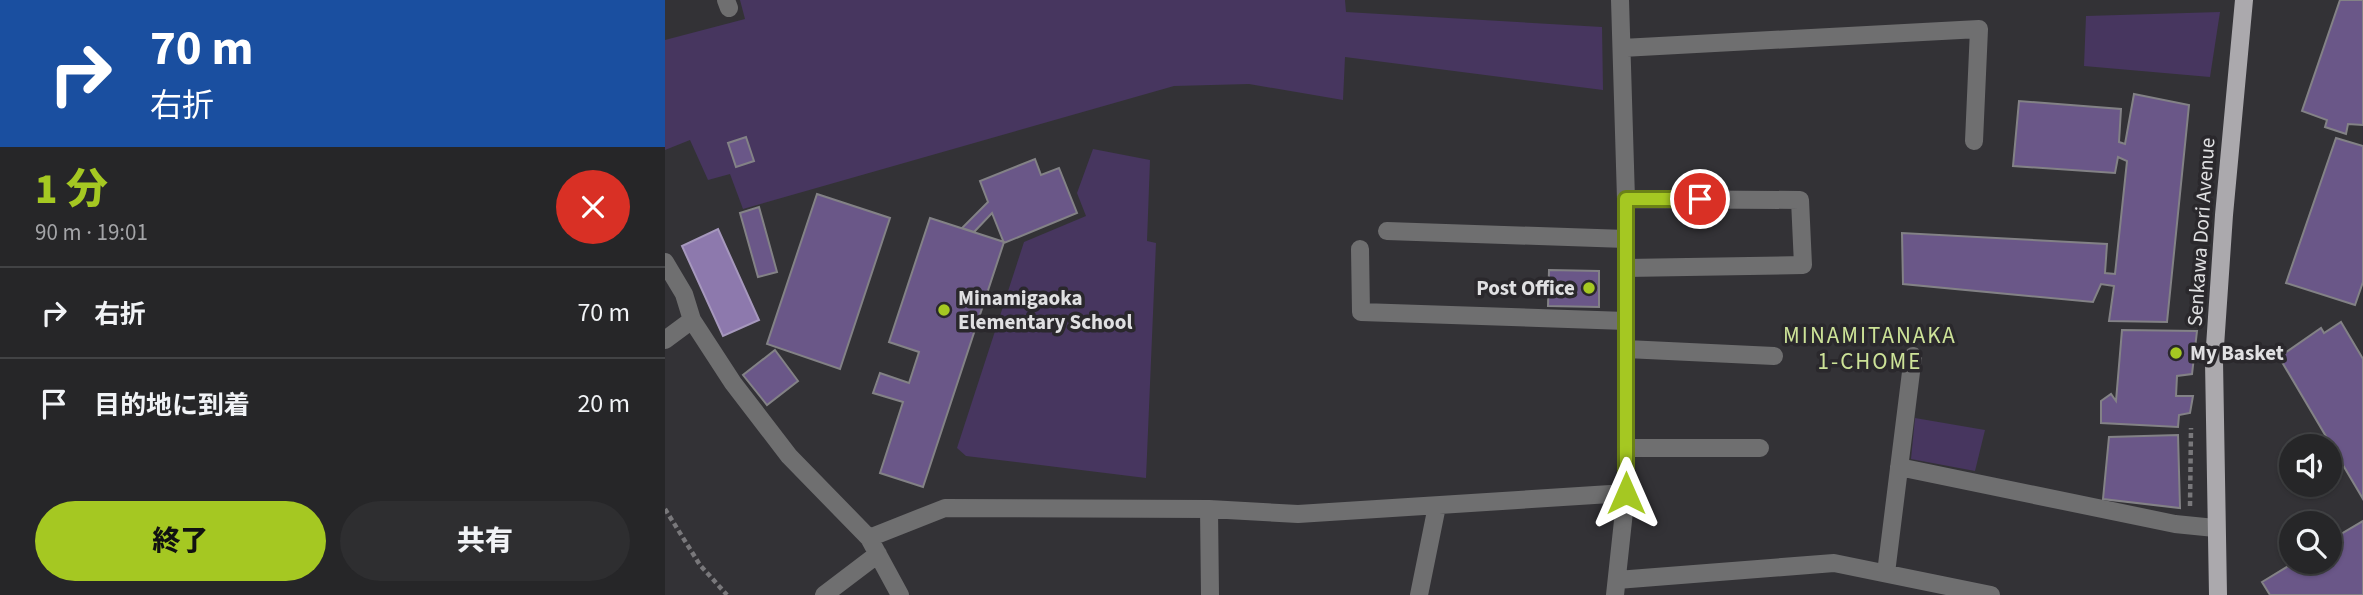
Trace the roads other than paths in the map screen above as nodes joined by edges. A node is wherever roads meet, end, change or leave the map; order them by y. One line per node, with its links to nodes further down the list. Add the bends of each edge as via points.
1 (1620, 0): 3 (street)
2 (2244, 0): 23 (main road, Senkawa Dori Avenue, via 2215,349)
3 (1622, 48): 4 (street, via 1979,29); 5 (street)
4 (1974, 141)
5 (1626, 199): 7 (street); 10 (street, via 1800,200 1803,265)
6 (1387, 231): 7 (street)
7 (1626, 239): 10 (street)
8 (1360, 248): 12 (street, via 1361,312)
9 (665, 262): 11 (street, via 684,294)
10 (1626, 268): 12 (street)
11 (691, 320): 13 (street); 24 (street, via 789,456)
12 (1626, 321): 14 (street)
13 (665, 340)
14 (1626, 349): 15 (street); 18 (street)
15 (1774, 356)
16 (1913, 356): 19 (street)
17 (1760, 448): 18 (street)
18 (1626, 449): 20 (street)
19 (1899, 467): 23 (street, via 2175,524); 25 (street)
20 (1626, 493): 21 (street); 27 (street)
21 (1437, 506): 22 (street, via 1298,514); 31 (street)
22 (1209, 509): 24 (street, via 945,508); 30 (street)
23 (2215, 528): 33 (main road, Senkawa Dori Avenue)
24 (874, 546): 28 (street); 29 (street)
25 (1886, 573): 26 (street); 27 (street, via 1834,563)
26 (1915, 587): 32 (street)
27 (1616, 588)
28 (824, 595)
29 (900, 595)
30 (1210, 595)
31 (1419, 595)
32 (1991, 595)
33 (2218, 595)

